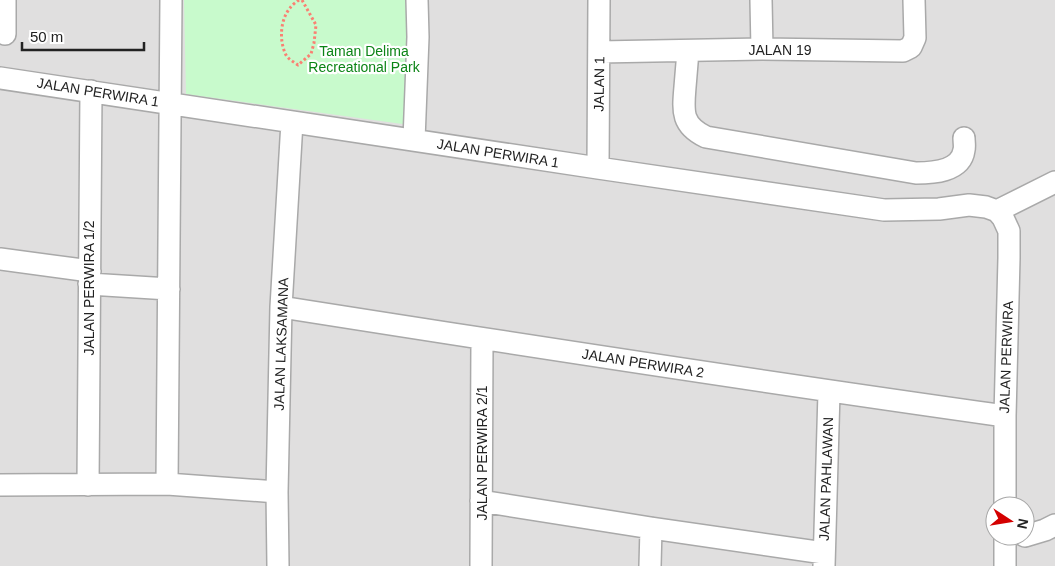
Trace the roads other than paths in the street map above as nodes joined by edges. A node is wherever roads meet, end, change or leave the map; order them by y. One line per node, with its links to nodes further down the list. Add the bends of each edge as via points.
1 (5, 0): 7 (street)
2 (171, 0): 13 (street)
3 (417, 0): 16 (street)
4 (599, 0): 10 (street, JALAN 1)
5 (761, 0): 8 (street)
6 (914, 0): 8 (street, JALAN 19, via 915,38 911,47 903,50)
7 (5, 34)
8 (762, 49): 9 (street, JALAN 19)
9 (688, 51): 10 (street, JALAN 19); 15 (street, via 683,109 689,124 706,137 916,173 952,167 961,160)
10 (599, 52): 17 (street, JALAN 1)
11 (0, 78): 12 (street, JALAN PERWIRA 1)
12 (91, 91): 13 (street, JALAN PERWIRA 1); 21 (street, JALAN PERWIRA 1/2)
13 (171, 103): 14 (street, JALAN PERWIRA 1); 22 (street)
14 (292, 122): 16 (street, JALAN PERWIRA 1); 23 (street, JALAN LAKSAMANA)
15 (964, 138)
16 (414, 140): 17 (street, JALAN PERWIRA 1)
17 (598, 168): 19 (street, JALAN PERWIRA 1, via 884,210 969,205 986,206)
18 (1055, 182): 19 (street)
19 (997, 211): 26 (street, JALAN PERWIRA, via 1008,231)
20 (0, 259): 21 (street)
21 (90, 278): 22 (street); 27 (street, JALAN PERWIRA 1/2)
22 (169, 289): 28 (street)
23 (281, 307): 24 (street, JALAN PERWIRA 2); 30 (street, JALAN LAKSAMANA)
24 (482, 339): 25 (street, JALAN PERWIRA 2); 32 (street, JALAN PERWIRA 2/1)
25 (829, 392): 26 (street, JALAN PERWIRA 2); 37 (street, JALAN PAHLAWAN)
26 (1005, 416): 31 (street, JALAN PERWIRA)
27 (88, 484): 28 (street); 29 (street)
28 (167, 484): 30 (street)
29 (0, 485)
30 (277, 492): 38 (street, JALAN LAKSAMANA)
31 (1005, 496)
32 (481, 500): 34 (street); 39 (street, JALAN PERWIRA 2/1)
33 (1055, 526): 35 (street)
34 (651, 528): 37 (street); 40 (street)
35 (1035, 532)
36 (1012, 546): 41 (street)
37 (824, 560)
38 (278, 566)
39 (481, 566)
40 (650, 566)
41 (1005, 566)

